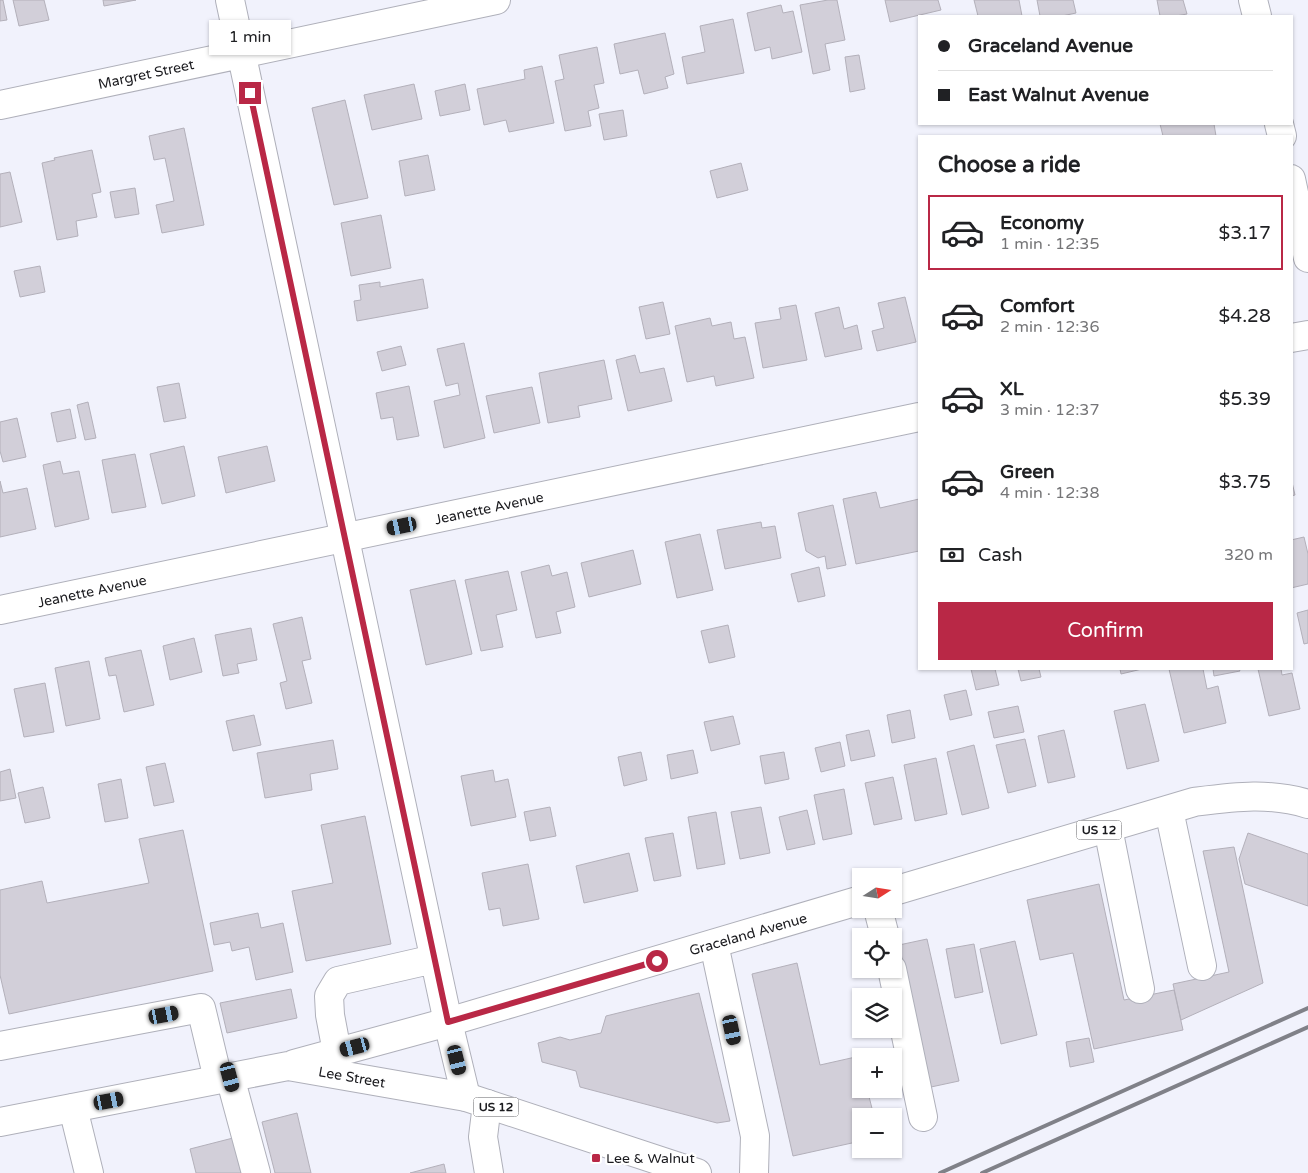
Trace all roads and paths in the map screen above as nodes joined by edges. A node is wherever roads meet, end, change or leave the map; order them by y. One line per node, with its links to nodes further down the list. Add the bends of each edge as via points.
1 (230, 0): 5 (street)
2 (496, 0): 5 (street, Margret Street)
3 (1253, 0): 4 (street)
4 (1256, 15)
5 (242, 54): 6 (street, Margret Street); 12 (street)
6 (0, 105)
7 (1293, 189): 8 (street)
8 (1308, 258)
9 (1308, 335): 10 (street)
10 (1293, 338)
11 (918, 417): 12 (street, Jeanette Avenue)
12 (345, 538): 13 (street, Jeanette Avenue); 20 (street)
13 (0, 610)
14 (1308, 804): 15 (street, US 12, via 1267,796 1233,797 1194,802)
15 (1169, 810): 16 (street, US 12); 21 (street)
16 (1108, 828): 17 (street, US 12); 23 (street)
17 (902, 889)
18 (852, 903): 19 (street, Graceland Avenue / US 12)
19 (714, 944): 24 (street, Graceland Avenue / US 12); 37 (street, via 755,1136)
20 (434, 958): 24 (street); 26 (street, via 338,981 329,996)
21 (1202, 966)
22 (894, 978): 31 (street)
23 (1140, 989)
24 (448, 1022): 26 (street, Graceland Avenue / US 12); 29 (street)
25 (0, 1046): 28 (street, via 201,1008)
26 (337, 1052): 27 (street, Graceland Avenue / US 12)
27 (288, 1066): 28 (street, Lee Street / US 12); 29 (street, Lee Street / US 12)
28 (224, 1078): 30 (street, Lee Street / US 12); 35 (street)
29 (476, 1100): 33 (street); 36 (street, Lee Street / US 12)
30 (73, 1108): 32 (street, Lee Street / US 12); 34 (street)
31 (923, 1117)
32 (0, 1122)
33 (491, 1172)
34 (89, 1173)
35 (256, 1173)
36 (697, 1173)
37 (754, 1173)

